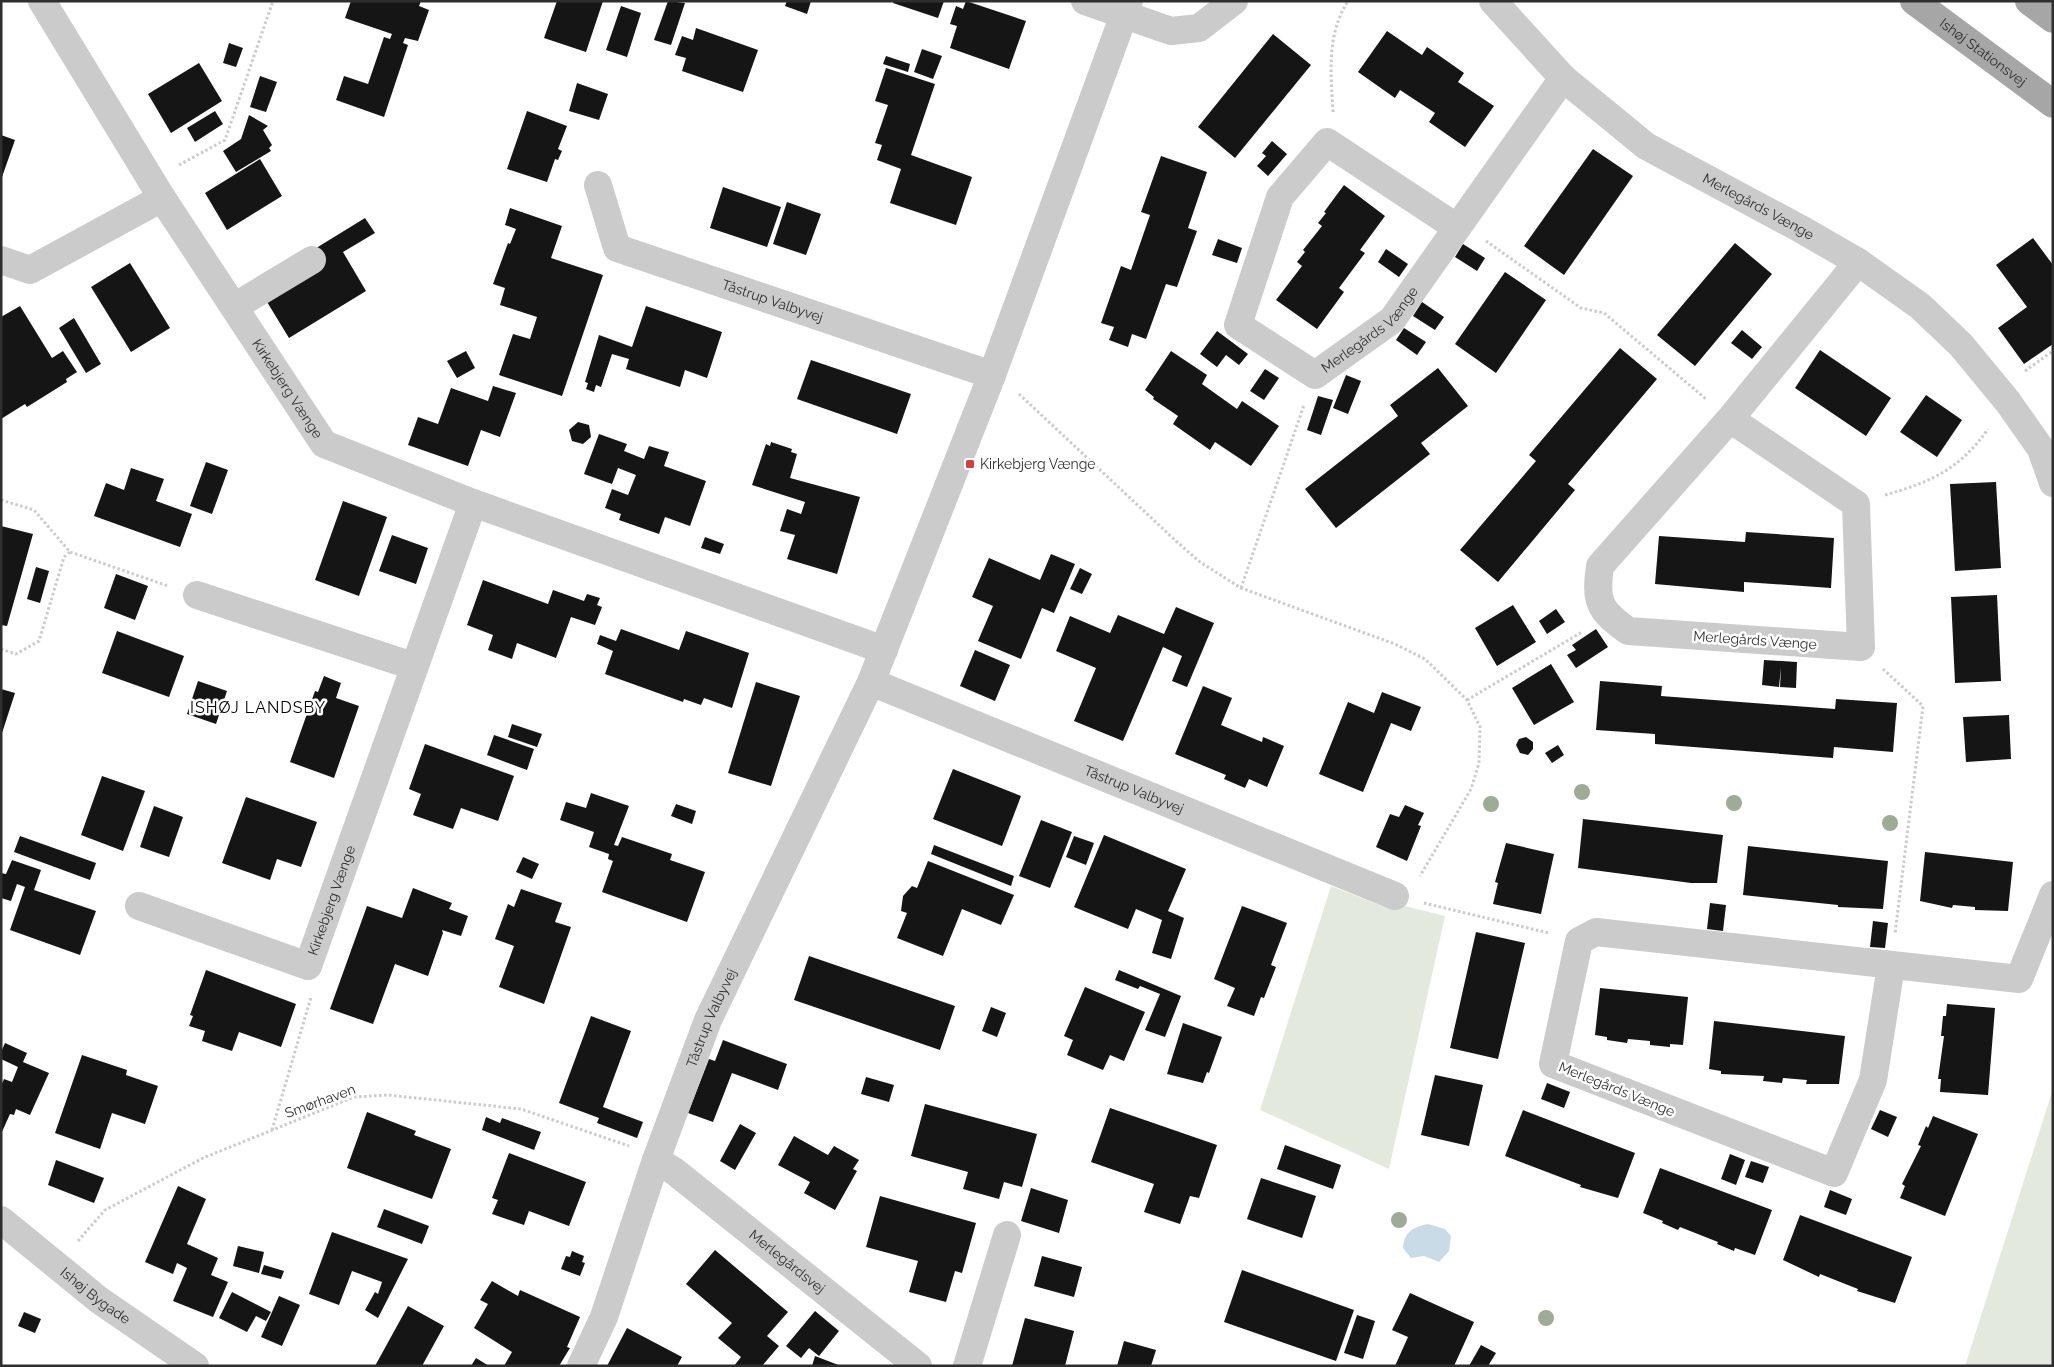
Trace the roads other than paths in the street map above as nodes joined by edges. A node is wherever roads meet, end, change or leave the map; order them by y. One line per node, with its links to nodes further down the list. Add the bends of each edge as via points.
1 (42, 1): 12 (street, Kirkebjerg Vænge)
2 (1085, 1): 7 (street)
3 (1234, 1): 7 (street, via 1199,28 1171,31)
4 (1493, 1): 9 (street, Merlegårds Vænge)
5 (1914, 1): 10 (main road, Ishøj Stationsvej)
6 (2029, 1): 8 (main road)
7 (1126, 8): 18 (street, Tåstrup Valbyvej)
8 (2053, 19)
9 (1563, 78): 13 (street, Merlegårds Vænge); 16 (street, Merlegårds Vænge, via 1646,146)
10 (2053, 104)
11 (598, 185): 18 (street, Tåstrup Valbyvej, via 617,248)
12 (157, 189): 14 (street, via 30,270); 17 (street, Kirkebjerg Vænge)
13 (1456, 227): 13 (street, Merlegårds Vænge, via 1327,142 1280,197 1238,325 1315,374 1392,320)
14 (1, 260)
15 (312, 260): 17 (street)
16 (1858, 262): 19 (street, Merlegårds Vænge); 20 (street, Merlegårds Vænge, via 1920,306 1961,345)
17 (234, 307): 22 (street, Kirkebjerg Vænge, via 324,444)
18 (992, 375): 24 (street, Tåstrup Valbyvej)
19 (1730, 419): 19 (street, Merlegårds Vænge, via 1856,504 1861,648 1628,631 1608,616 1596,591 1600,566)
20 (2047, 447): 21 (street, Merlegårds Vænge)
21 (2053, 483)
22 (473, 503): 24 (street, Kirkebjerg Vænge); 25 (street, Kirkebjerg Vænge)
23 (197, 595): 25 (street)
24 (884, 650): 26 (street, Tåstrup Valbyvej)
25 (413, 666): 29 (street, Kirkebjerg Vænge, via 308,966)
26 (871, 682): 28 (street, Tåstrup Valbyvej); 31 (street, Tåstrup Valbyvej, via 708,1020)
27 (2053, 895): 30 (street, via 2019,979)
28 (1401, 897)
29 (140, 906)
30 (1890, 966): 30 (street, Merlegårds Vænge, via 1596,932 1579,941 1553,1064 1834,1173 1873,1080)
31 (656, 1160): 35 (street, Tåstrup Valbyvej, via 604,1317); 36 (street, Merlegårdsvej, via 674,1170)
32 (1, 1220): 34 (street, Ishøj Bygade, via 99,1300)
33 (1007, 1235): 37 (street)
34 (195, 1366)
35 (580, 1366)
36 (918, 1366)
37 (967, 1366)

